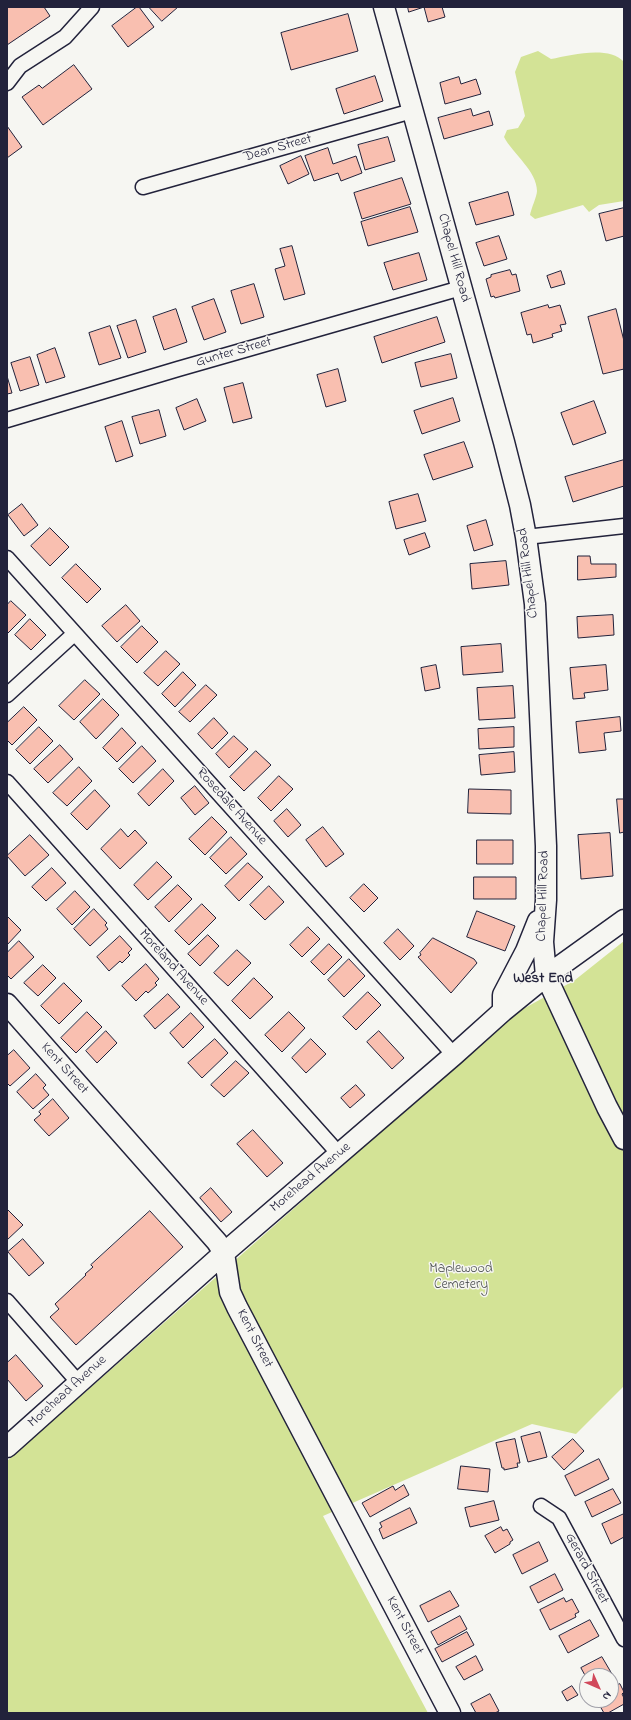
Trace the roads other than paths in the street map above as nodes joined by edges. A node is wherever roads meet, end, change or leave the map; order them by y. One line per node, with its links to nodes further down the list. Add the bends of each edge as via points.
1 (384, 7): 4 (street, Chapel Hill Road)
2 (89, 8): 3 (street, via 65,37 17,69)
3 (7, 83)
4 (412, 111): 5 (street, Dean Street); 6 (street, Chapel Hill Road)
5 (143, 187)
6 (461, 288): 7 (street, Gunter Street, via 178,368); 9 (street, Chapel Hill Road, via 504,442)
7 (7, 420)
8 (624, 526): 9 (street)
9 (526, 537): 14 (street, Chapel Hill Road, via 535,604 546,846)
10 (7, 558): 11 (street, Rosedale Avenue)
11 (74, 634): 12 (street); 19 (street, Rosedale Avenue)
12 (7, 695)
13 (7, 782): 21 (street, Moreland Avenue)
14 (546, 900): 16 (street, Chapel Hill Road, via 543,942); 18 (street, via 529,945 503,995)
15 (624, 920): 16 (street, Morehead Avenue)
16 (546, 976): 18 (street, Morehead Avenue); 20 (street, Chapel Hill Road)
17 (7, 1004): 22 (street, Kent Street, via 156,1171)
18 (503, 1011): 19 (street, Morehead Avenue)
19 (454, 1055): 21 (street, Morehead Avenue)
20 (624, 1138)
21 (340, 1154): 22 (street, Morehead Avenue)
22 (224, 1253): 24 (street, Morehead Avenue); 28 (street, Kent Street, via 230,1292 237,1307)
23 (7, 1301): 24 (street)
24 (78, 1382): 25 (street, Morehead Avenue)
25 (7, 1447)
26 (541, 1506): 27 (street, Gerard Street, via 558,1518)
27 (624, 1639)
28 (450, 1713)

